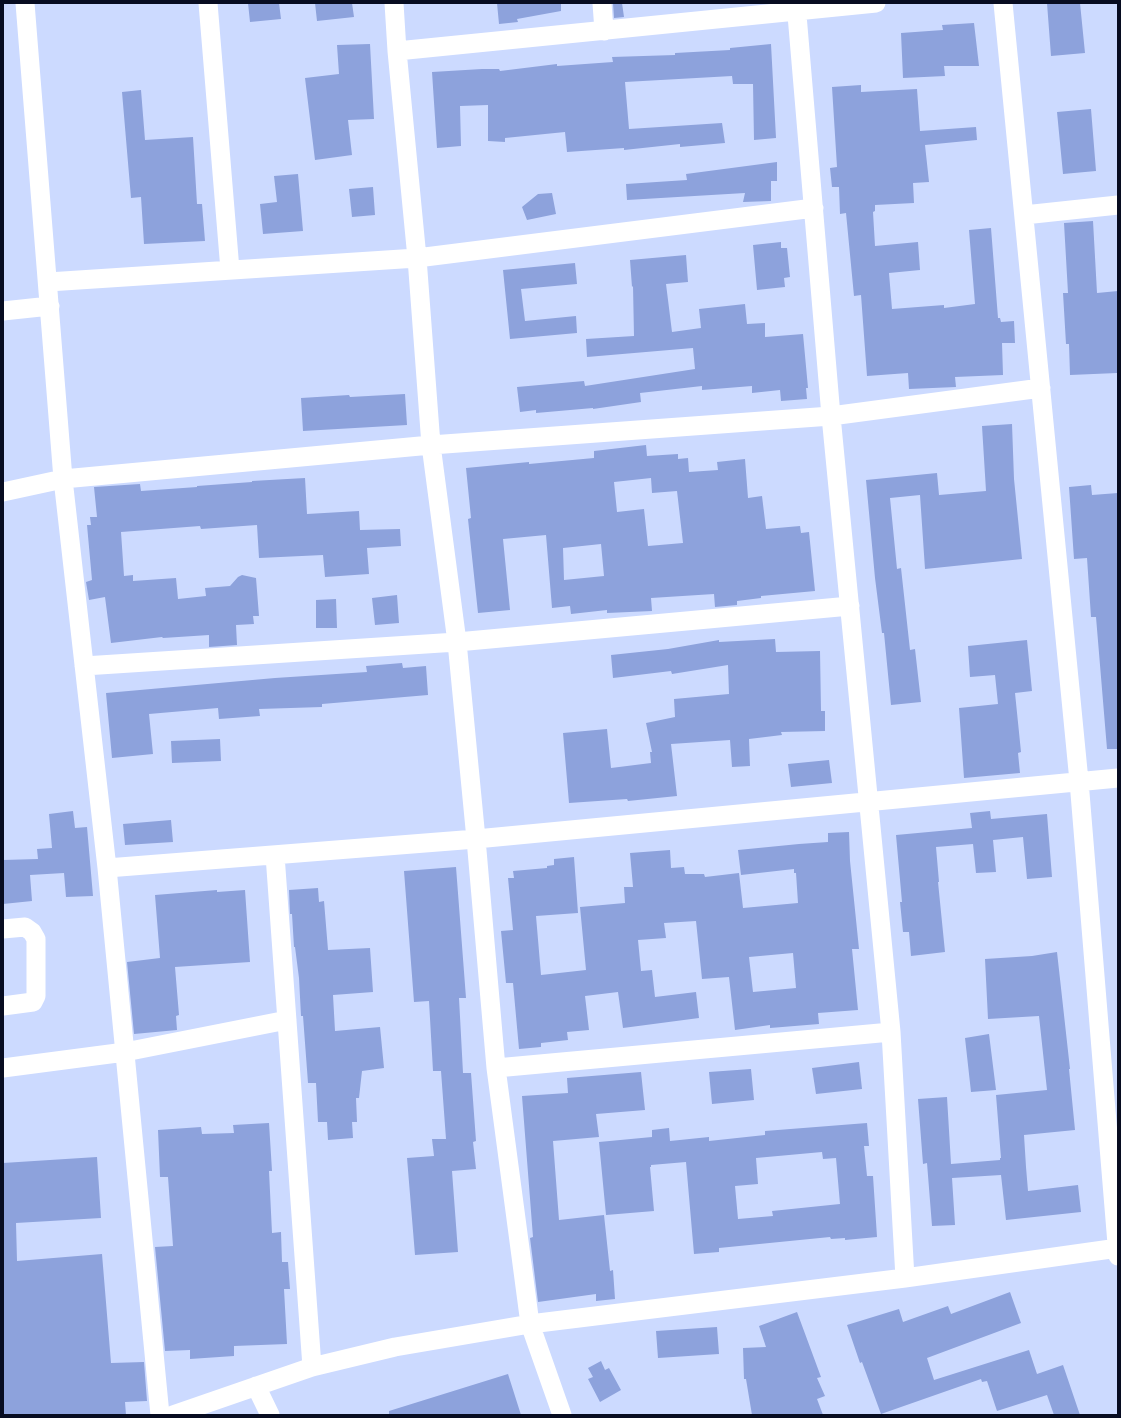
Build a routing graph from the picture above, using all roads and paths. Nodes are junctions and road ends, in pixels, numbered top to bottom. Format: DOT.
graph roads {
  1 [pos="25,3"];
  2 [pos="208,3"];
  3 [pos="394,3"];
  4 [pos="602,3"];
  5 [pos="876,3"];
  6 [pos="1003,3"];
  7 [pos="796,7"];
  8 [pos="604,30"];
  9 [pos="397,51"];
  10 [pos="1118,205"];
  11 [pos="814,208"];
  12 [pos="1024,215"];
  13 [pos="417,258"];
  14 [pos="230,270"];
  15 [pos="48,282"];
  16 [pos="50,306"];
  17 [pos="3,311"];
  18 [pos="1041,388"];
  19 [pos="831,416"];
  20 [pos="431,446"];
  21 [pos="63,479"];
  22 [pos="3,492"];
  23 [pos="850,606"];
  24 [pos="456,642"];
  25 [pos="84,666"];
  26 [pos="1118,778"];
  27 [pos="1080,782"];
  28 [pos="868,802"];
  29 [pos="476,839"];
  30 [pos="275,855"];
  31 [pos="106,868"];
  32 [pos="3,930"];
  33 [pos="3,1006"];
  34 [pos="287,1020"];
  35 [pos="891,1032"];
  36 [pos="125,1052"];
  37 [pos="3,1068"];
  38 [pos="496,1068"];
  39 [pos="1117,1251"];
  40 [pos="905,1278"];
  41 [pos="530,1324"];
  42 [pos="312,1366"];
  43 [pos="256,1386"];
  44 [pos="160,1415"];
  45 [pos="173,1415"];
  46 [pos="270,1415"];
  47 [pos="562,1415"];
  1 -- 15 [label="street"];
  2 -- 14 [label="street"];
  3 -- 9 [label="street"];
  4 -- 8 [label="street"];
  5 -- 7 [label="street"];
  6 -- 12 [label="street"];
  7 -- 8 [label="street"];
  7 -- 11 [label="street"];
  8 -- 9 [label="street"];
  9 -- 13 [label="street"];
  10 -- 12 [label="street"];
  11 -- 13 [label="street"];
  11 -- 19 [label="street"];
  12 -- 18 [label="street"];
  13 -- 14 [label="street"];
  13 -- 20 [label="street"];
  14 -- 15 [label="street"];
  15 -- 16 [label="street"];
  16 -- 17 [label="street"];
  16 -- 21 [label="street"];
  18 -- 19 [label="street"];
  18 -- 27 [label="street"];
  19 -- 20 [label="street"];
  19 -- 23 [label="street"];
  20 -- 21 [label="street"];
  20 -- 24 [label="street"];
  21 -- 22 [label="street"];
  21 -- 25 [label="street"];
  23 -- 24 [label="street"];
  23 -- 28 [label="street"];
  24 -- 25 [label="street"];
  24 -- 29 [label="street"];
  25 -- 31 [label="street"];
  26 -- 27 [label="street"];
  27 -- 28 [label="street"];
  27 -- 39 [label="street"];
  28 -- 29 [label="street"];
  28 -- 35 [label="street"];
  29 -- 30 [label="street"];
  29 -- 38 [label="street"];
  30 -- 31 [label="street"];
  30 -- 34 [label="street"];
  31 -- 36 [label="street"];
  32 -- 33 [label="street"];
  34 -- 36 [label="street"];
  34 -- 42 [label="street"];
  35 -- 38 [label="street"];
  35 -- 40 [label="street"];
  36 -- 37 [label="street"];
  36 -- 44 [label="street"];
  38 -- 41 [label="street"];
  39 -- 40 [label="street"];
  40 -- 41 [label="street"];
  41 -- 42 [label="street"];
  41 -- 47 [label="street"];
  42 -- 43 [label="street"];
  43 -- 45 [label="street"];
  43 -- 46 [label="street"];
}
